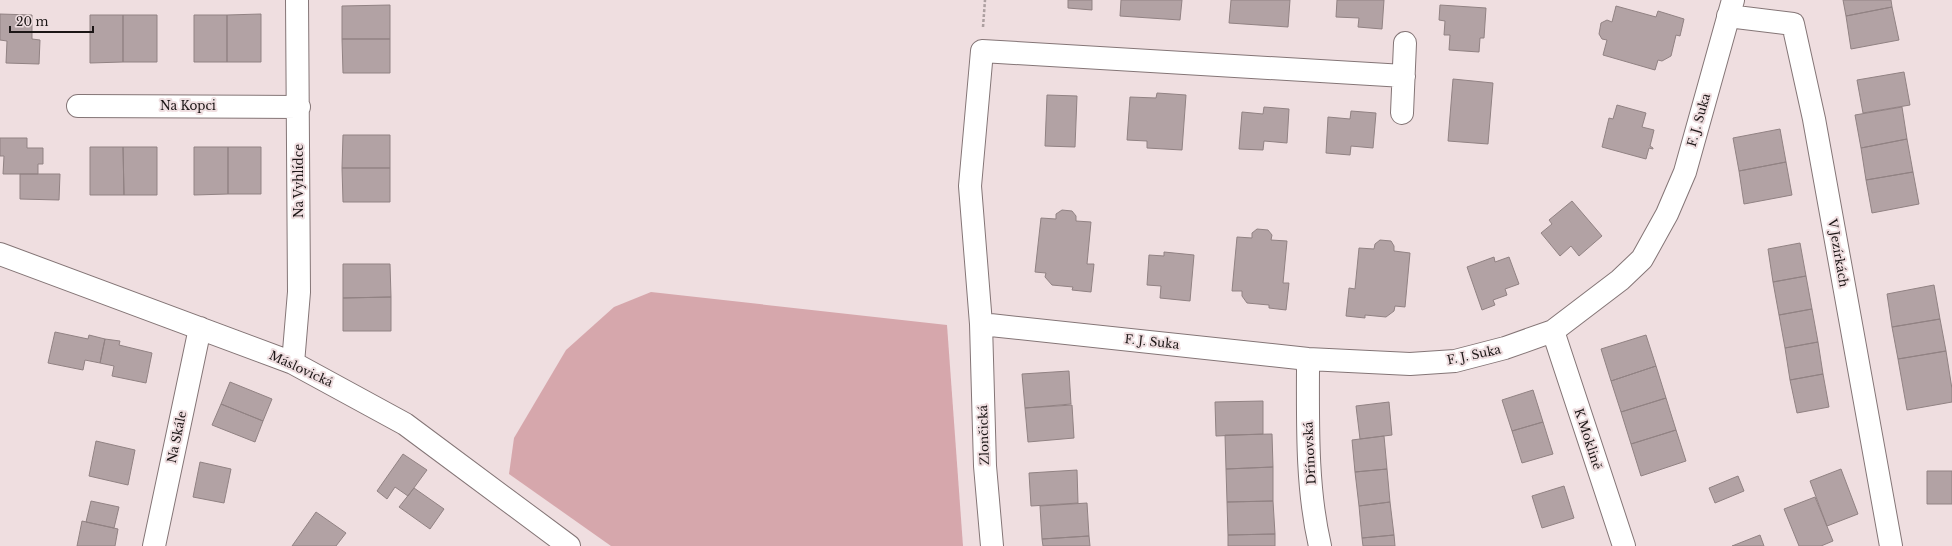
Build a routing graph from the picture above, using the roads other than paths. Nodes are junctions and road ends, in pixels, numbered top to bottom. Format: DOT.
graph roads {
  1 [pos="297,0"];
  2 [pos="1730,8"];
  3 [pos="1405,43"];
  4 [pos="1404,76"];
  5 [pos="78,106"];
  6 [pos="299,107"];
  7 [pos="1402,113"];
  8 [pos="0,254"];
  9 [pos="981,324"];
  10 [pos="200,328"];
  11 [pos="1553,331"];
  12 [pos="1308,359"];
  13 [pos="293,363"];
  14 [pos="154,546"];
  15 [pos="569,546"];
  16 [pos="992,546"];
  17 [pos="1320,546"];
  18 [pos="1624,546"];
  19 [pos="1891,546"];
  1 -- 6 [label="street, Na Vyhlídce"];
  2 -- 11 [label="street, F. J. Suka"];
  2 -- 19 [label="street, V Jezírkách"];
  3 -- 4 [label="street"];
  4 -- 7 [label="street"];
  4 -- 9 [label="street, Zlončická"];
  5 -- 6 [label="street, Na Kopci"];
  6 -- 13 [label="street, Na Vyhlídce"];
  8 -- 10 [label="street, Máslovická"];
  9 -- 12 [label="street, F. J. Suka"];
  9 -- 16 [label="street, Zlončická"];
  10 -- 13 [label="street, Máslovická"];
  10 -- 14 [label="street, Na Skále"];
  11 -- 12 [label="street, F. J. Suka"];
  11 -- 18 [label="street, K Moklině"];
  12 -- 17 [label="street, Dřínovská"];
  13 -- 15 [label="street, Máslovická"];
}
